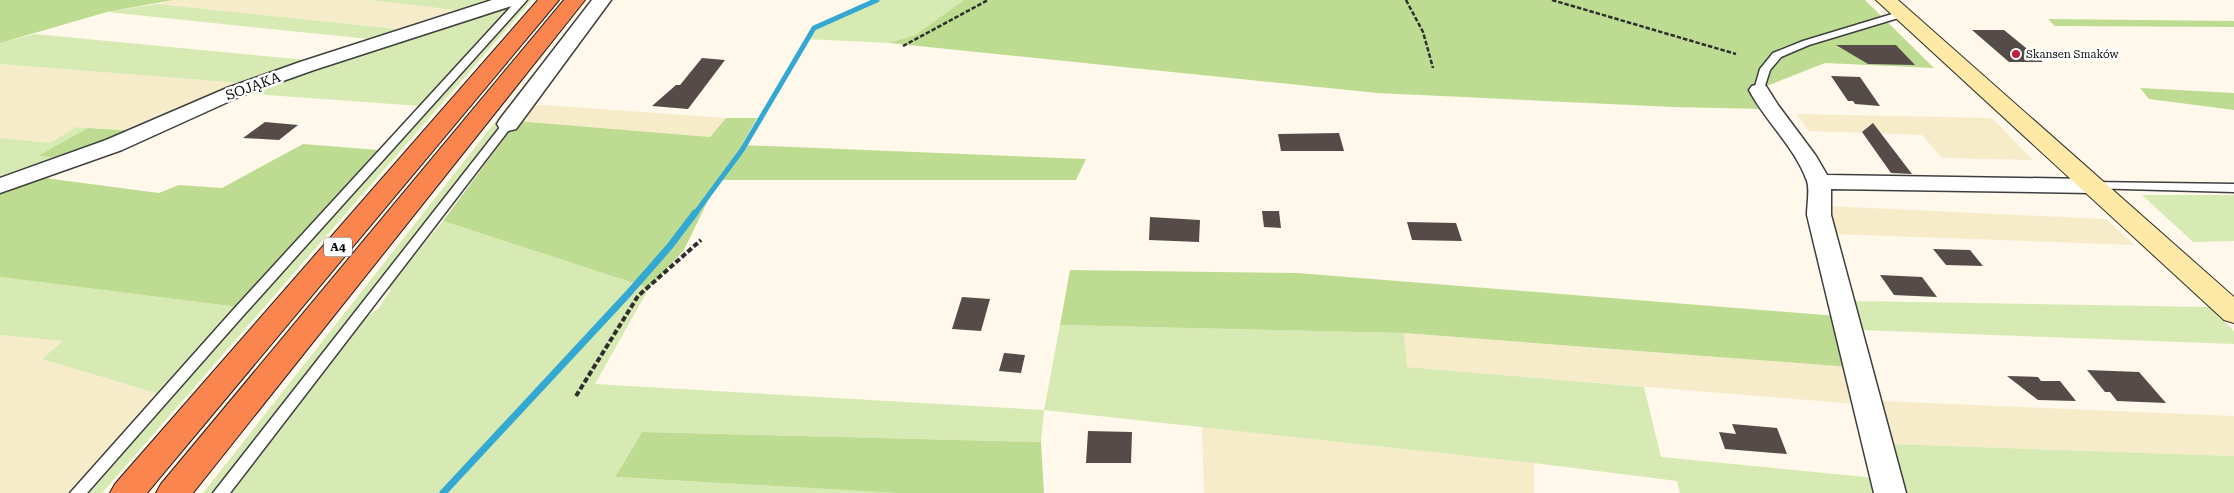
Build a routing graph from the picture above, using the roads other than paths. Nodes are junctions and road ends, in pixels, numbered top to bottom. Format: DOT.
graph roads {
  1 [pos="511,0"];
  2 [pos="522,0"];
  3 [pos="549,0"];
  4 [pos="575,0"];
  5 [pos="602,0"];
  6 [pos="1894,7"];
  7 [pos="1759,90"];
  8 [pos="508,124"];
  9 [pos="1820,182"];
  10 [pos="0,186"];
  11 [pos="2091,186"];
  12 [pos="2234,188"];
  13 [pos="2234,313"];
  14 [pos="78,493"];
  15 [pos="127,493"];
  16 [pos="173,493"];
  17 [pos="222,493"];
  18 [pos="1890,493"];
  1 -- 10 [label="street, SOJĄKA"];
  2 -- 14 [label="lane"];
  3 -- 15 [label="highway, A4"];
  4 -- 16 [label="highway, A4"];
  5 -- 8 [label="street"];
  6 -- 7 [label="lane"];
  6 -- 11 [label="main road"];
  7 -- 9 [label="street"];
  8 -- 17 [label="lane"];
  9 -- 11 [label="street"];
  9 -- 18 [label="street"];
  11 -- 12 [label="lane"];
  11 -- 13 [label="main road"];
}
